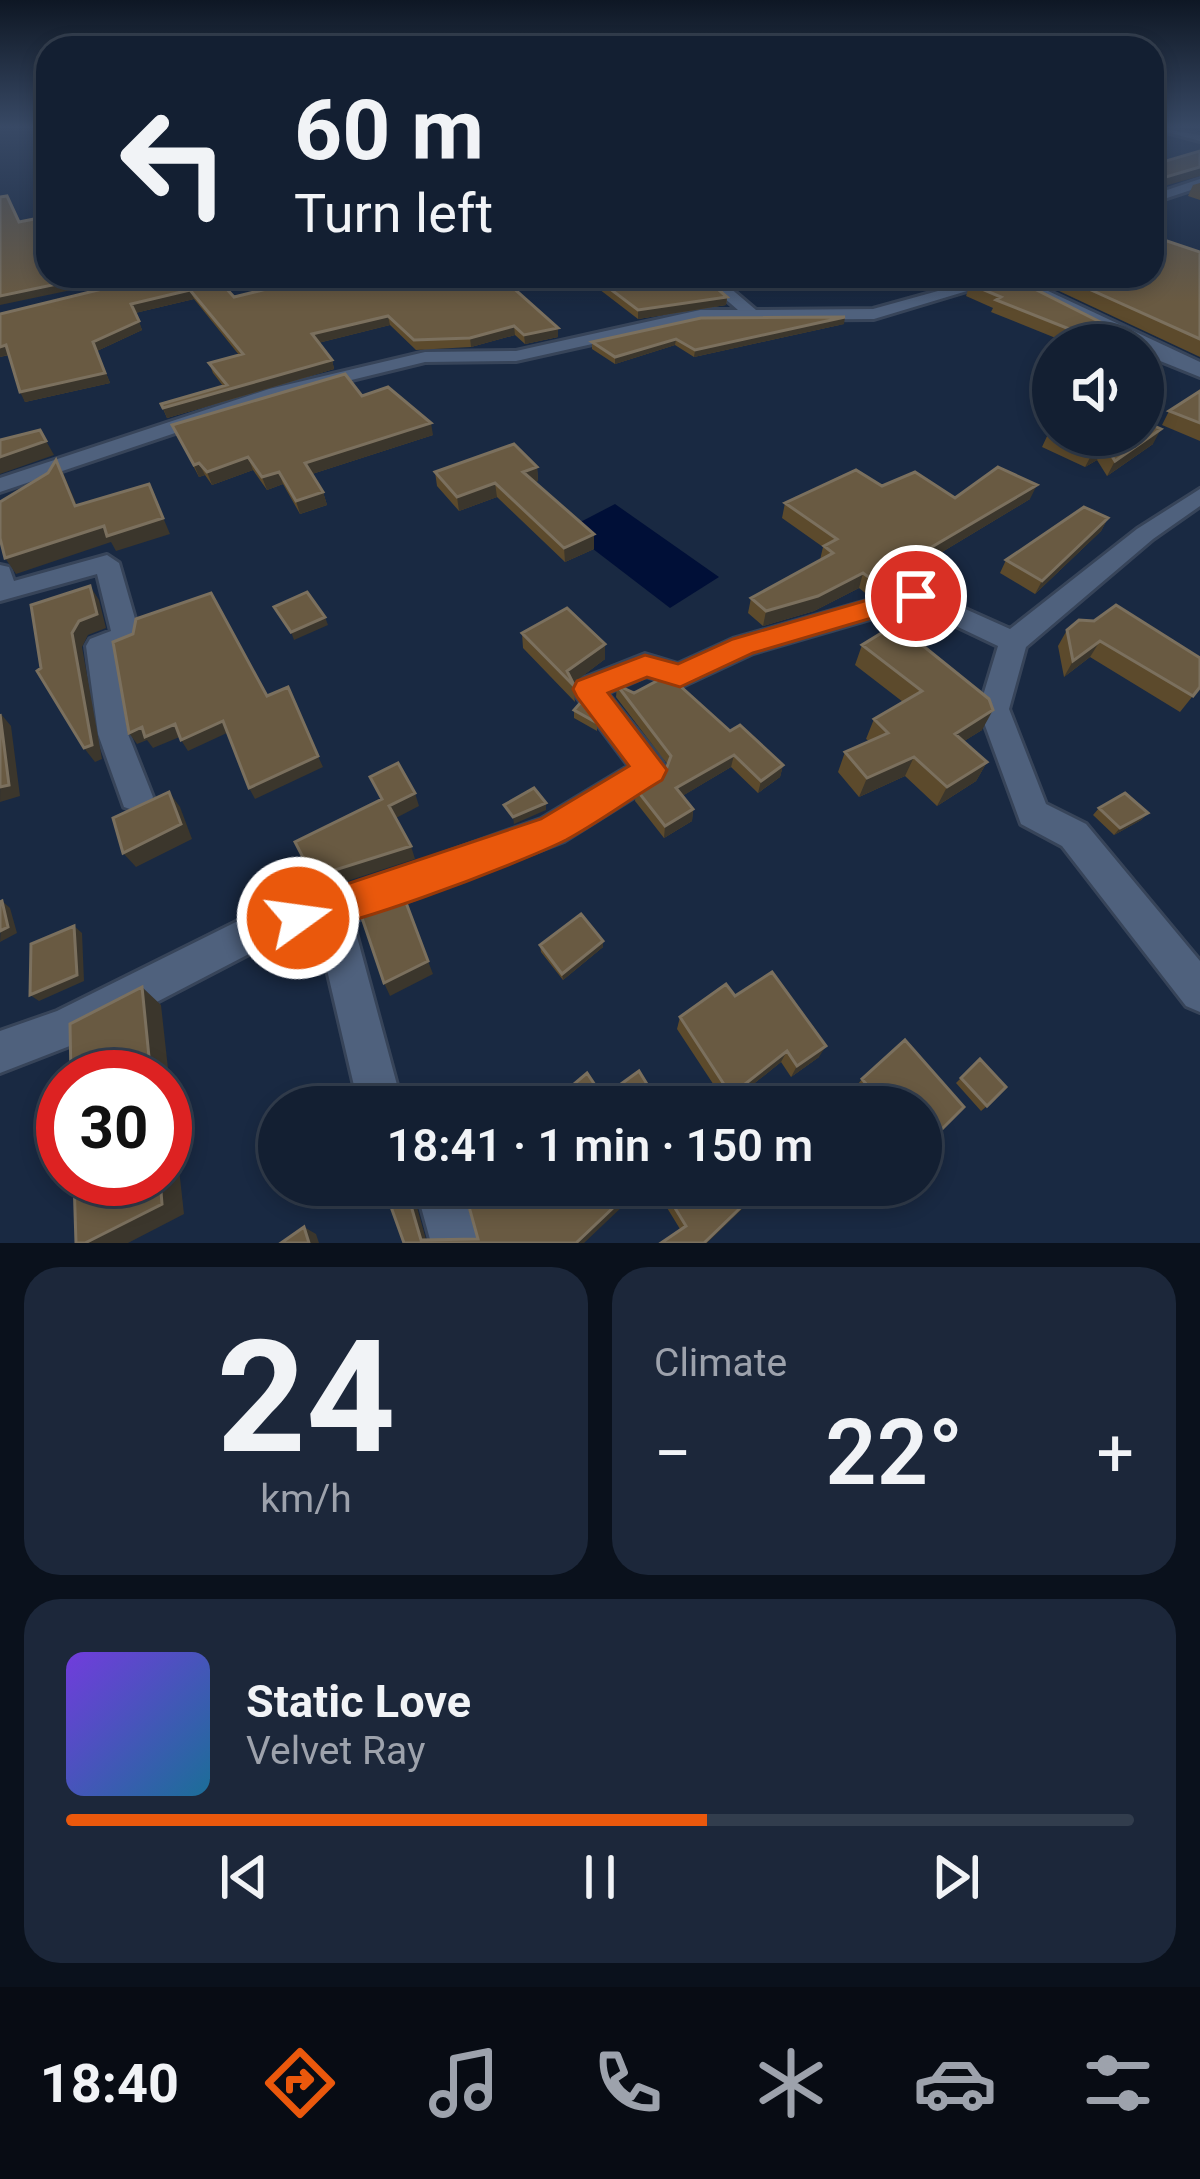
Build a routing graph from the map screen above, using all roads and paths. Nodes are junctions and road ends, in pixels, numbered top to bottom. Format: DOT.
graph roads {
  1 [pos="721,288"];
  2 [pos="964,288"];
  3 [pos="1025,288"];
  4 [pos="748,311"];
  5 [pos="1099,324"];
  6 [pos="1164,354"];
  7 [pos="1200,370"];
  8 [pos="70,463"];
  9 [pos="0,485"];
  10 [pos="1200,496"];
  11 [pos="0,511"];
  12 [pos="0,573"];
  13 [pos="1013,643"];
  14 [pos="136,797"];
  15 [pos="331,910"];
  16 [pos="1200,992"];
  17 [pos="0,1052"];
  18 [pos="376,1086"];
  19 [pos="444,1206"];
  20 [pos="455,1243"];
  1 -- 4 [label="street"];
  2 -- 4 [label="street"];
  3 -- 5 [label="street"];
  4 -- 8 [label="street"];
  6 -- 7 [label="street"];
  8 -- 9 [label="street"];
  8 -- 11 [label="street"];
  10 -- 13 [label="street"];
  12 -- 14 [label="street"];
  13 -- 15 [label="street"];
  13 -- 16 [label="street"];
  15 -- 17 [label="street"];
  15 -- 18 [label="street"];
  19 -- 20 [label="street"];
}
